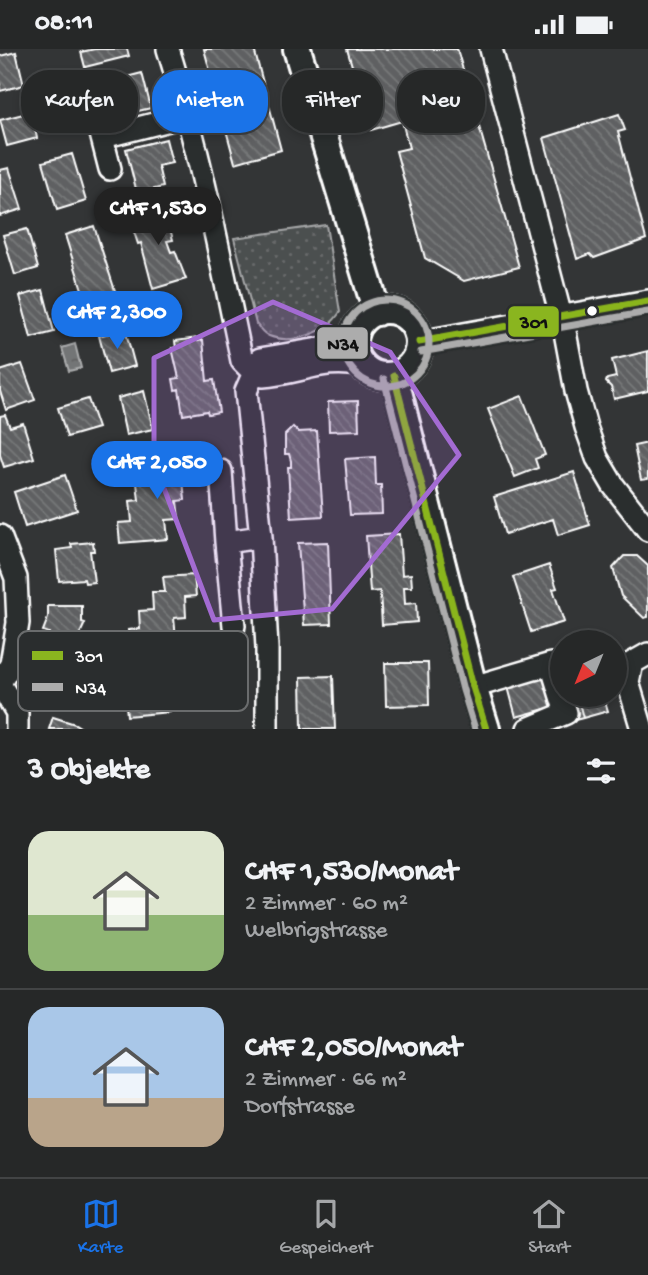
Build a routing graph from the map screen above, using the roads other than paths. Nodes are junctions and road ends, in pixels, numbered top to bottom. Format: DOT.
graph roads {
  1 [pos="168,49"];
  2 [pos="297,49"];
  3 [pos="491,49"];
  4 [pos="175,70"];
  5 [pos="152,124"];
  6 [pos="102,133"];
  7 [pos="193,133"];
  8 [pos="103,137"];
  9 [pos="110,169"];
  10 [pos="648,302"];
  11 [pos="377,311"];
  12 [pos="560,316"];
  13 [pos="354,336"];
  14 [pos="419,342"];
  15 [pos="361,366"];
  16 [pos="253,372"];
  17 [pos="394,376"];
  18 [pos="221,471"];
  19 [pos="648,530"];
  20 [pos="0,536"];
  21 [pos="261,537"];
  22 [pos="226,542"];
  23 [pos="234,626"];
  24 [pos="648,654"];
  25 [pos="0,684"];
  26 [pos="473,687"];
  27 [pos="17,729"];
  28 [pos="267,729"];
  29 [pos="486,729"];
  30 [pos="528,729"];
  31 [pos="642,729"];
  1 -- 4 [label="street"];
  2 -- 11 [label="main road"];
  3 -- 12 [label="street"];
  5 -- 8 [label="street"];
  6 -- 8 [label="street"];
  7 -- 16 [label="street"];
  8 -- 9 [label="street"];
  10 -- 12 [label="street"];
  11 -- 13 [label="main road"];
  11 -- 14 [label="main road"];
  12 -- 14 [label="street"];
  12 -- 19 [label="street"];
  13 -- 15 [label="main road"];
  13 -- 16 [label="street"];
  14 -- 17 [label="main road"];
  15 -- 16 [label="street"];
  15 -- 17 [label="main road"];
  16 -- 21 [label="street"];
  17 -- 26 [label="main road"];
  18 -- 22 [label="street"];
  20 -- 25 [label="street"];
  21 -- 22 [label="street"];
  21 -- 28 [label="street"];
  22 -- 23 [label="street"];
  24 -- 31 [label="street"];
  25 -- 27 [label="street"];
  26 -- 29 [label="main road"];
  26 -- 30 [label="street"];
}
